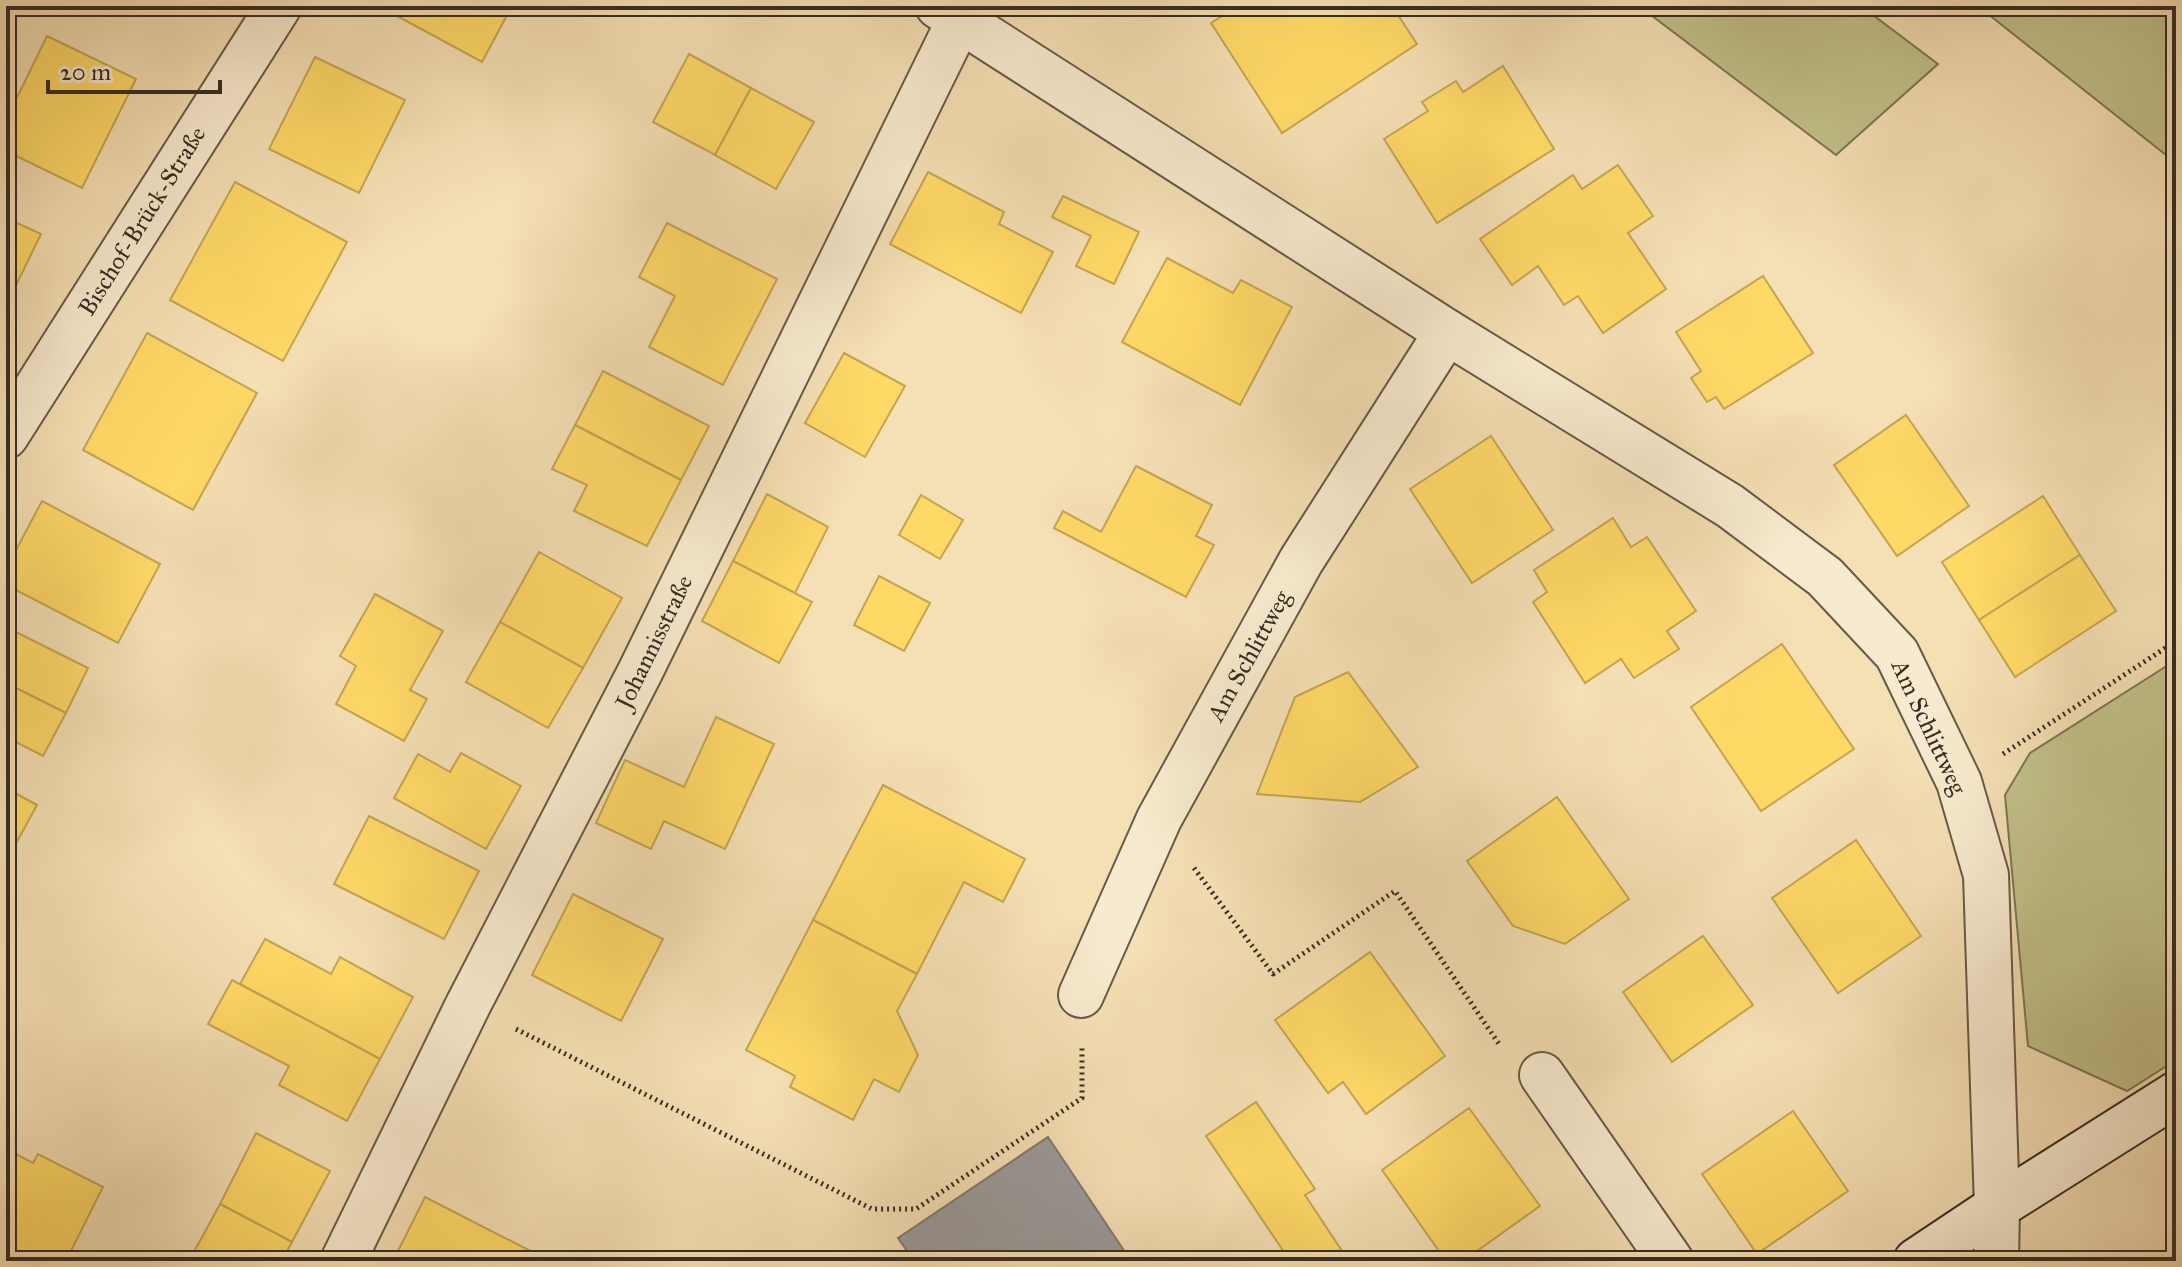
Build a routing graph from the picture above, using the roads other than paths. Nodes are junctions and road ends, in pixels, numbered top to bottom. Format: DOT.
graph roads {
  1 [pos="279,6"];
  2 [pos="949,13"];
  3 [pos="1447,332"];
  4 [pos="6,436"];
  5 [pos="1081,995"];
  6 [pos="1542,1075"];
  7 [pos="2176,1094"];
  8 [pos="1997,1207"];
  9 [pos="343,1261"];
  10 [pos="1671,1261"];
  11 [pos="1916,1261"];
  12 [pos="1996,1261"];
  1 -- 4 [label="street, Bischof-Brück-Straße"];
  2 -- 3 [label="street, Am Schlittweg"];
  2 -- 9 [label="street, Johannisstraße"];
  3 -- 5 [label="street, Am Schlittweg"];
  3 -- 8 [label="street, Am Schlittweg"];
  6 -- 10 [label="street"];
  7 -- 8 [label="street"];
  8 -- 11 [label="street"];
  8 -- 12 [label="street, Am Schlittweg"];
}
